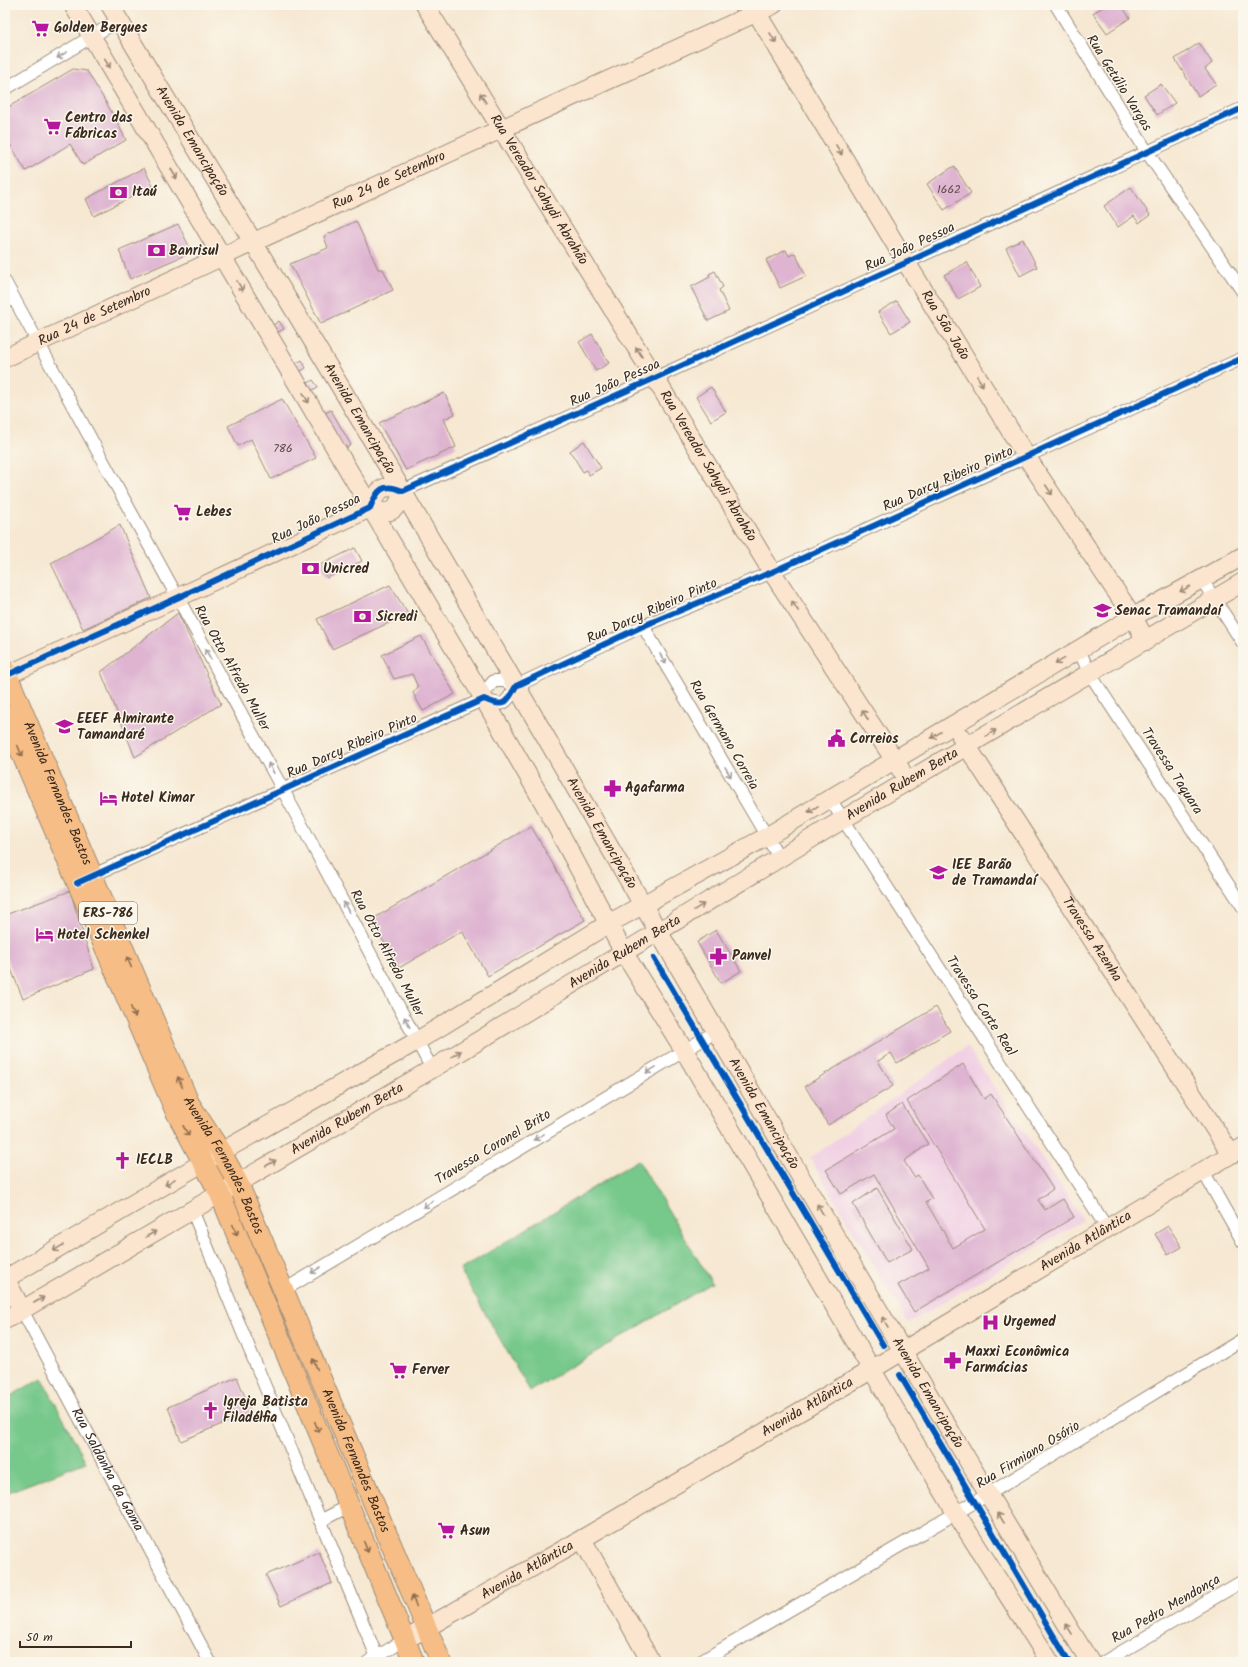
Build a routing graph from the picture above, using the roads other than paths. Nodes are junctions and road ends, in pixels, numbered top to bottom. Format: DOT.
graph roads {
  1 [pos="73,5"];
  2 [pos="425,5"];
  3 [pos="773,5"];
  4 [pos="1056,5"];
  5 [pos="755,9"];
  6 [pos="114,12"];
  7 [pos="92,37"];
  8 [pos="5,89"];
  9 [pos="1243,108"];
  10 [pos="501,128"];
  11 [pos="1147,152"];
  12 [pos="253,242"];
  13 [pos="223,256"];
  14 [pos="906,262"];
  15 [pos="5,282"];
  16 [pos="1243,292"];
  17 [pos="38,344"];
  18 [pos="5,358"];
  19 [pos="1243,358"];
  20 [pos="655,378"];
  21 [pos="1026,456"];
  22 [pos="402,491"];
  23 [pos="370,508"];
  24 [pos="1243,556"];
  25 [pos="772,572"];
  26 [pos="1202,580"];
  27 [pos="1243,582"];
  28 [pos="177,598"];
  29 [pos="1214,599"];
  30 [pos="1133,617"];
  31 [pos="643,626"];
  32 [pos="1146,641"];
  33 [pos="1243,643"];
  34 [pos="1079,650"];
  35 [pos="6,673"];
  36 [pos="1090,674"];
  37 [pos="516,686"];
  38 [pos="484,699"];
  39 [pos="5,715"];
  40 [pos="954,724"];
  41 [pos="967,747"];
  42 [pos="894,760"];
  43 [pos="908,782"];
  44 [pos="283,790"];
  45 [pos="830,799"];
  46 [pos="842,820"];
  47 [pos="766,837"];
  48 [pos="780,859"];
  49 [pos="85,879"];
  50 [pos="643,904"];
  51 [pos="1243,907"];
  52 [pos="608,924"];
  53 [pos="659,931"];
  54 [pos="624,953"];
  55 [pos="717,1031"];
  56 [pos="417,1041"];
  57 [pos="684,1050"];
  58 [pos="432,1068"];
  59 [pos="1237,1151"];
  60 [pos="221,1152"];
  61 [pos="203,1162"];
  62 [pos="1203,1171"];
  63 [pos="238,1183"];
  64 [pos="220,1194"];
  65 [pos="192,1210"];
  66 [pos="1107,1228"];
  67 [pos="1243,1242"];
  68 [pos="5,1278"];
  69 [pos="284,1290"];
  70 [pos="22,1310"];
  71 [pos="5,1320"];
  72 [pos="1243,1339"];
  73 [pos="902,1350"];
  74 [pos="871,1370"];
  75 [pos="987,1495"];
  76 [pos="349,1506"];
  77 [pos="956,1512"];
  78 [pos="320,1521"];
  79 [pos="582,1539"];
  80 [pos="1243,1581"];
  81 [pos="426,1628"];
  82 [pos="405,1640"];
  83 [pos="720,1657"];
  84 [pos="375,1660"];
  85 [pos="210,1662"];
  86 [pos="414,1662"];
  87 [pos="441,1662"];
  88 [pos="651,1662"];
  89 [pos="700,1662"];
  90 [pos="1050,1662"];
  91 [pos="1090,1662"];
  92 [pos="1104,1662"];
  1 -- 7 [label="main road"];
  10 -- 2 [label="main road, Rua Vereador Sahydi Abrahão, one-way"];
  3 -- 5 [label="main road, Rua 24 de Setembro"];
  4 -- 11 [label="street, Rua Getúlio Vargas"];
  5 -- 10 [label="main road, Rua 24 de Setembro"];
  5 -- 14 [label="main road, Rua São João, one-way"];
  6 -- 7 [label="street"];
  6 -- 12 [label="main road, Avenida Emancipação"];
  7 -- 8 [label="street, one-way"];
  7 -- 13 [label="main road, one-way"];
  9 -- 11 [label="street, Rua João Pessoa"];
  10 -- 12 [label="main road, Rua 24 de Setembro"];
  20 -- 10 [label="main road, Rua Vereador Sahydi Abrahão, one-way"];
  11 -- 14 [label="street, Rua João Pessoa"];
  11 -- 16 [label="street, Rua Getúlio Vargas"];
  12 -- 13 [label="main road, Rua 24 de Setembro"];
  12 -- 22 [label="main road, Avenida Emancipação"];
  13 -- 17 [label="main road, Rua 24 de Setembro"];
  13 -- 23 [label="main road, one-way"];
  14 -- 20 [label="street, Rua João Pessoa"];
  14 -- 21 [label="main road, Rua São João, one-way"];
  15 -- 17 [label="street, Rua Otto Alfredo Muller"];
  17 -- 18 [label="main road, Rua 24 de Setembro"];
  17 -- 28 [label="street, Rua Otto Alfredo Muller"];
  19 -- 21 [label="street, Rua Darcy Ribeiro Pinto"];
  20 -- 22 [label="street, Rua João Pessoa"];
  20 -- 25 [label="main road, Rua Vereador Sahydi Abrahão"];
  21 -- 25 [label="street, Rua Darcy Ribeiro Pinto"];
  21 -- 30 [label="main road, Rua São João, one-way"];
  22 -- 23 [label="main road, Rua João Pessoa"];
  22 -- 37 [label="main road, Avenida Emancipação"];
  23 -- 28 [label="main road, Rua João Pessoa"];
  23 -- 38 [label="main road"];
  24 -- 26 [label="main road, Avenida Rubem Berta"];
  25 -- 31 [label="street, Rua Darcy Ribeiro Pinto"];
  42 -- 25 [label="main road, Rua Vereador Sahydi Abrahão, one-way"];
  26 -- 29 [label="street"];
  26 -- 30 [label="main road, Avenida Rubem Berta, one-way"];
  27 -- 29 [label="main road, Avenida Rubem Berta"];
  28 -- 35 [label="main road, Rua João Pessoa"];
  44 -- 28 [label="street, Rua Otto Alfredo Muller, one-way"];
  29 -- 32 [label="main road, Avenida Rubem Berta"];
  29 -- 33 [label="street"];
  30 -- 32 [label="main road, Rua São João"];
  30 -- 34 [label="main road, Avenida Rubem Berta"];
  31 -- 37 [label="street, Rua Darcy Ribeiro Pinto"];
  31 -- 47 [label="street, Rua Germano Correia, one-way"];
  32 -- 36 [label="main road, Avenida Rubem Berta"];
  34 -- 36 [label="street, Travessa Taquara"];
  34 -- 40 [label="main road, Avenida Rubem Berta, one-way"];
  35 -- 49 [label="main road, Avenida Fernandes Bastos / ERS-786"];
  41 -- 36 [label="main road, Avenida Rubem Berta, one-way"];
  36 -- 51 [label="street, Travessa Taquara"];
  37 -- 38 [label="street"];
  37 -- 38 [label="street"];
  37 -- 50 [label="main road, Avenida Emancipação"];
  38 -- 44 [label="street, Rua Darcy Ribeiro Pinto"];
  38 -- 52 [label="main road"];
  39 -- 49 [label="main road, Avenida Fernandes Bastos / ERS-786, one-way"];
  40 -- 41 [label="main road, Travessa Azenha"];
  40 -- 42 [label="main road, Avenida Rubem Berta, one-way"];
  41 -- 43 [label="main road, Avenida Rubem Berta"];
  41 -- 59 [label="main road, Travessa Azenha"];
  42 -- 43 [label="main road, Rua Vereador Sahydi Abrahão"];
  42 -- 45 [label="main road, Avenida Rubem Berta"];
  43 -- 46 [label="main road, Avenida Rubem Berta"];
  44 -- 49 [label="street, Rua Darcy Ribeiro Pinto"];
  56 -- 44 [label="street, Rua Otto Alfredo Muller, one-way"];
  45 -- 46 [label="street, Travessa Corte Real"];
  45 -- 47 [label="main road, Avenida Rubem Berta, one-way"];
  46 -- 48 [label="main road, Avenida Rubem Berta"];
  46 -- 66 [label="street, Travessa Corte Real"];
  47 -- 48 [label="street, Rua Germano Correia"];
  47 -- 50 [label="main road, Avenida Rubem Berta"];
  53 -- 48 [label="main road, Avenida Rubem Berta, one-way"];
  60 -- 49 [label="main road, Avenida Fernandes Bastos / ERS-786, one-way"];
  49 -- 61 [label="main road, Avenida Fernandes Bastos / ERS-786, one-way"];
  50 -- 52 [label="main road, Avenida Rubem Berta"];
  50 -- 53 [label="main road, Avenida Emancipação"];
  52 -- 54 [label="main road"];
  52 -- 56 [label="main road, Avenida Rubem Berta"];
  53 -- 54 [label="main road, Avenida Rubem Berta"];
  53 -- 55 [label="main road, Avenida Emancipação"];
  54 -- 57 [label="main road"];
  58 -- 54 [label="main road, Avenida Rubem Berta, one-way"];
  55 -- 57 [label="street, Travessa Coronel Brito"];
  73 -- 55 [label="main road, Avenida Emancipação, one-way"];
  56 -- 58 [label="street, Rua Otto Alfredo Muller"];
  56 -- 60 [label="main road, Avenida Rubem Berta"];
  57 -- 69 [label="street, Travessa Coronel Brito, one-way"];
  57 -- 74 [label="main road"];
  63 -- 58 [label="main road, Avenida Rubem Berta, one-way"];
  59 -- 62 [label="main road, Avenida Atlântica"];
  60 -- 61 [label="main road, Avenida Rubem Berta"];
  60 -- 63 [label="main road, Avenida Fernandes Bastos / ERS-786"];
  61 -- 64 [label="main road, Avenida Fernandes Bastos / ERS-786"];
  61 -- 68 [label="main road, Avenida Rubem Berta, one-way"];
  62 -- 66 [label="main road, Avenida Atlântica"];
  62 -- 67 [label="street"];
  63 -- 64 [label="main road, Avenida Rubem Berta"];
  63 -- 69 [label="main road, Avenida Fernandes Bastos / ERS-786"];
  64 -- 65 [label="main road, Avenida Rubem Berta"];
  64 -- 76 [label="main road, Avenida Fernandes Bastos / ERS-786, one-way"];
  70 -- 65 [label="main road, Avenida Rubem Berta, one-way"];
  65 -- 78 [label="street"];
  66 -- 73 [label="main road, Avenida Atlântica"];
  68 -- 70 [label="main road, Rua Saldanha da Gama"];
  81 -- 69 [label="main road, Avenida Fernandes Bastos / ERS-786, one-way"];
  70 -- 71 [label="main road, Avenida Rubem Berta"];
  70 -- 85 [label="street, Rua Saldanha da Gama"];
  72 -- 75 [label="street, Rua Firmiano Osório"];
  73 -- 74 [label="main road, Avenida Atlântica"];
  73 -- 75 [label="main road, Avenida Emancipação"];
  74 -- 77 [label="main road"];
  74 -- 79 [label="main road, Avenida Atlântica"];
  75 -- 77 [label="street, Rua Firmiano Osório"];
  91 -- 75 [label="main road, Avenida Emancipação, one-way"];
  76 -- 78 [label="street"];
  76 -- 82 [label="main road, Avenida Fernandes Bastos / ERS-786, one-way"];
  77 -- 83 [label="street, Rua Firmiano Osório"];
  77 -- 90 [label="main road"];
  78 -- 84 [label="street"];
  79 -- 81 [label="main road, Avenida Atlântica"];
  79 -- 88 [label="main road"];
  80 -- 92 [label="street, Rua Pedro Mendonça"];
  81 -- 82 [label="main road, Avenida Atlântica"];
  81 -- 87 [label="main road, Avenida Fernandes Bastos / ERS-786"];
  82 -- 84 [label="street, Avenida Atlântica"];
  82 -- 86 [label="main road, Avenida Fernandes Bastos / ERS-786"];
  83 -- 89 [label="street, Rua Firmiano Osório"];
}
